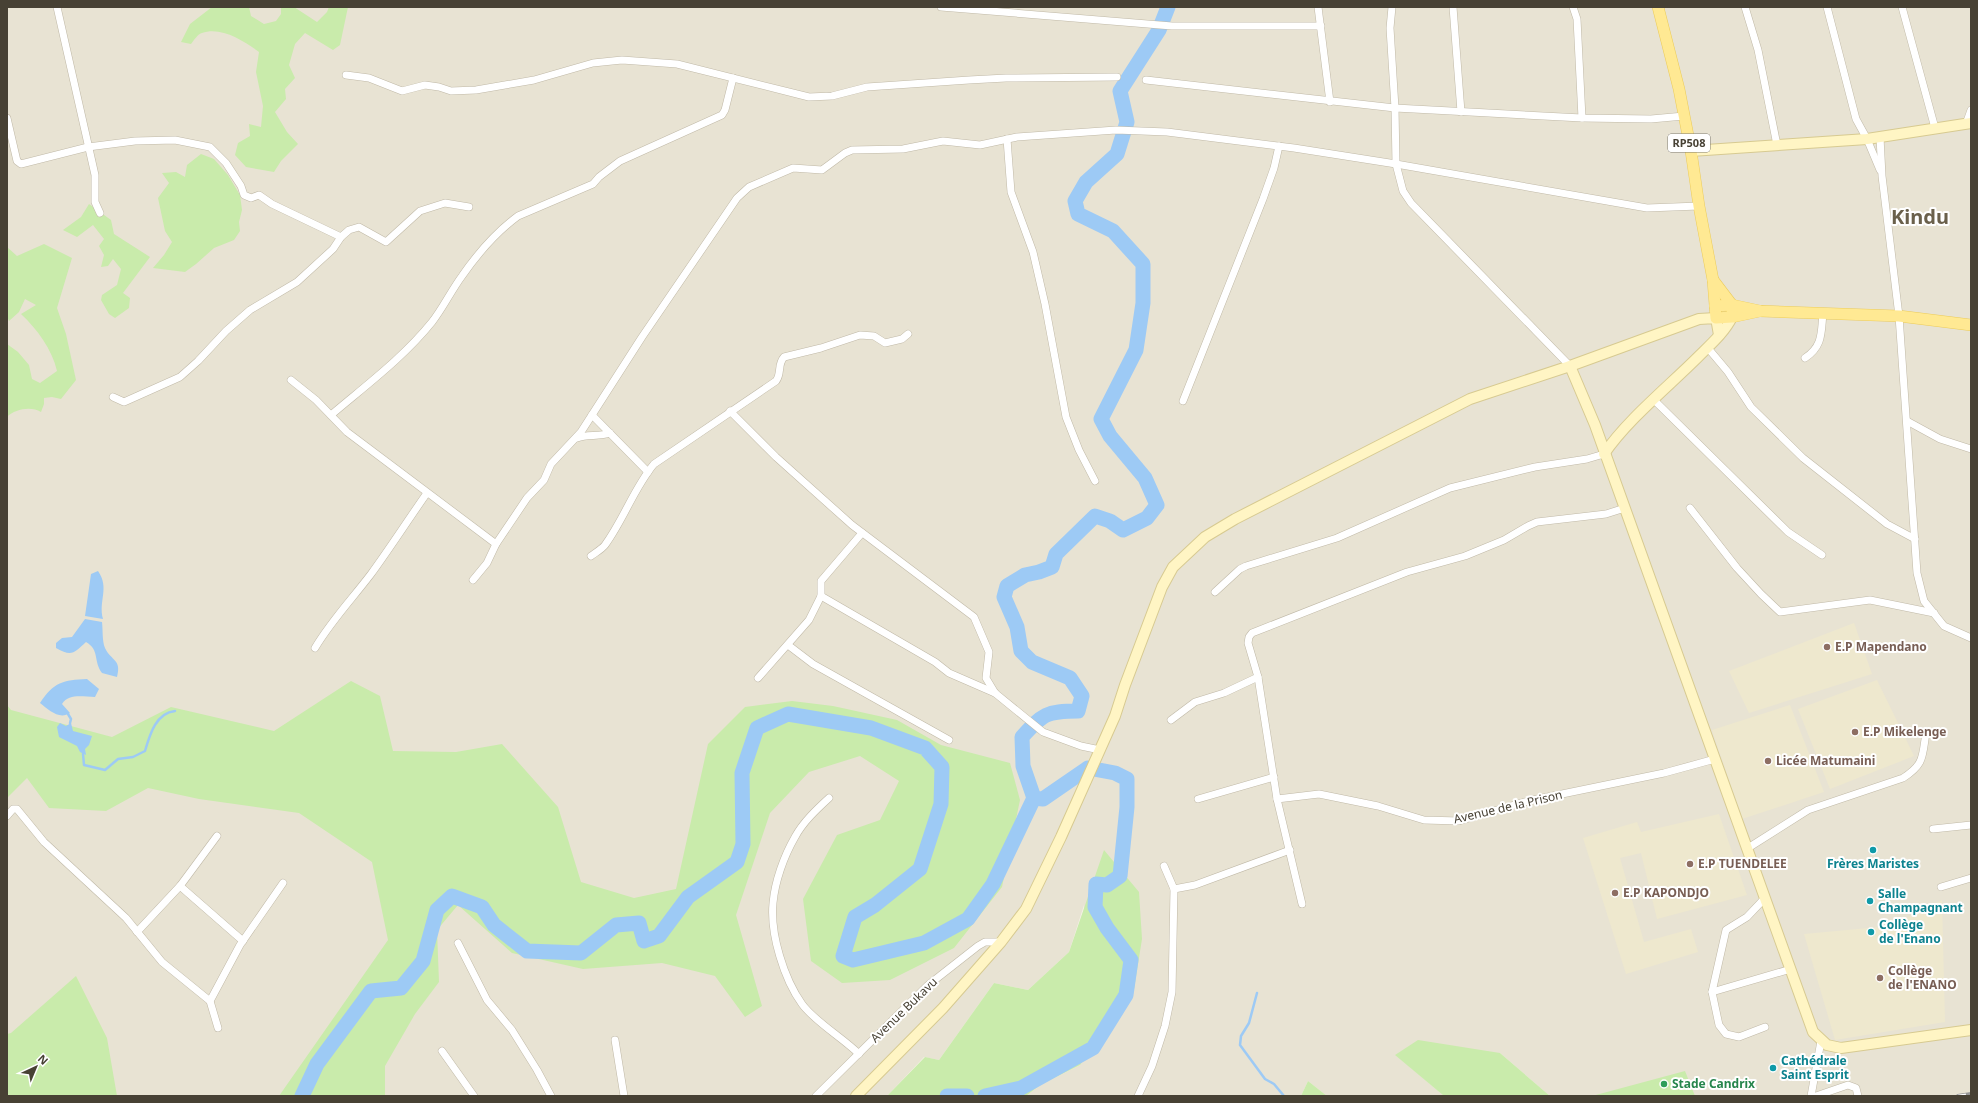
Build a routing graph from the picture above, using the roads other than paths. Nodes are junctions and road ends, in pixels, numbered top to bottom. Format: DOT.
graph roads {
  1 [pos="57,7"];
  2 [pos="941,7"];
  3 [pos="1318,7"];
  4 [pos="1392,7"];
  5 [pos="1453,7"];
  6 [pos="1573,7"];
  7 [pos="1658,7"];
  8 [pos="1745,7"];
  9 [pos="1827,7"];
  10 [pos="1902,7"];
  11 [pos="1321,26"];
  12 [pos="346,75"];
  13 [pos="1117,77"];
  14 [pos="734,78"];
  15 [pos="1146,80"];
  16 [pos="1330,102"];
  17 [pos="1395,108"];
  18 [pos="1971,110"];
  19 [pos="1461,112"];
  20 [pos="1684,116"];
  21 [pos="7,118"];
  22 [pos="1582,118"];
  23 [pos="1968,123"];
  24 [pos="1935,128"];
  25 [pos="1880,137"];
  26 [pos="1007,139"];
  27 [pos="1867,139"];
  28 [pos="1776,145"];
  29 [pos="1279,146"];
  30 [pos="88,147"];
  31 [pos="1691,151"];
  32 [pos="1396,164"];
  33 [pos="1882,176"];
  34 [pos="1699,206"];
  35 [pos="469,207"];
  36 [pos="100,213"];
  37 [pos="341,237"];
  38 [pos="1713,280"];
  39 [pos="1732,305"];
  40 [pos="1715,306"];
  41 [pos="1760,311"];
  42 [pos="1823,313"];
  43 [pos="1898,316"];
  44 [pos="1732,317"];
  45 [pos="1716,318"];
  46 [pos="1699,319"];
  47 [pos="1971,325"];
  48 [pos="908,334"];
  49 [pos="1719,335"];
  50 [pos="1707,347"];
  51 [pos="1805,358"];
  52 [pos="1570,366"];
  53 [pos="291,380"];
  54 [pos="113,397"];
  55 [pos="1654,400"];
  56 [pos="1183,401"];
  57 [pos="730,411"];
  58 [pos="331,416"];
  59 [pos="592,416"];
  60 [pos="1906,421"];
  61 [pos="610,433"];
  62 [pos="575,439"];
  63 [pos="1971,449"];
  64 [pos="1604,454"];
  65 [pos="648,472"];
  66 [pos="1095,481"];
  67 [pos="427,493"];
  68 [pos="1625,508"];
  69 [pos="1690,508"];
  70 [pos="862,533"];
  71 [pos="1915,539"];
  72 [pos="496,544"];
  73 [pos="1822,555"];
  74 [pos="591,556"];
  75 [pos="473,580"];
  76 [pos="1215,592"];
  77 [pos="821,596"];
  78 [pos="1934,613"];
  79 [pos="1971,638"];
  80 [pos="788,645"];
  81 [pos="315,648"];
  82 [pos="1258,677"];
  83 [pos="758,678"];
  84 [pos="995,693"];
  85 [pos="1171,720"];
  86 [pos="1926,733"];
  87 [pos="949,740"];
  88 [pos="1099,752"];
  89 [pos="1715,758"];
  90 [pos="1274,777"];
  91 [pos="829,798"];
  92 [pos="1198,798"];
  93 [pos="1278,799"];
  94 [pos="7,816"];
  95 [pos="1971,825"];
  96 [pos="1933,829"];
  97 [pos="217,836"];
  98 [pos="1748,848"];
  99 [pos="1290,850"];
  100 [pos="1164,866"];
  101 [pos="1971,878"];
  102 [pos="283,883"];
  103 [pos="180,886"];
  104 [pos="1941,887"];
  105 [pos="1174,889"];
  106 [pos="1765,898"];
  107 [pos="1302,904"];
  108 [pos="137,932"];
  109 [pos="243,942"];
  110 [pos="1001,942"];
  111 [pos="458,943"];
  112 [pos="1791,969"];
  113 [pos="1712,992"];
  114 [pos="210,1000"];
  115 [pos="1765,1027"];
  116 [pos="218,1028"];
  117 [pos="1971,1030"];
  118 [pos="615,1040"];
  119 [pos="1821,1041"];
  120 [pos="442,1051"];
  121 [pos="859,1054"];
  122 [pos="474,1096"];
  123 [pos="551,1096"];
  124 [pos="624,1096"];
  125 [pos="816,1096"];
  126 [pos="856,1096"];
  127 [pos="1138,1096"];
  128 [pos="1811,1096"];
  129 [pos="1816,1096"];
  130 [pos="1858,1096"];
  1 -- 30 [label="street"];
  2 -- 11 [label="street"];
  3 -- 11 [label="street"];
  4 -- 17 [label="street"];
  5 -- 19 [label="street"];
  6 -- 22 [label="street"];
  7 -- 20 [label="main road, RP508"];
  8 -- 28 [label="street"];
  9 -- 27 [label="street"];
  10 -- 24 [label="street"];
  11 -- 16 [label="street"];
  12 -- 14 [label="street"];
  13 -- 14 [label="street"];
  14 -- 58 [label="street"];
  15 -- 16 [label="street"];
  16 -- 17 [label="street"];
  17 -- 19 [label="street"];
  17 -- 32 [label="street"];
  18 -- 23 [label="street"];
  19 -- 22 [label="street"];
  20 -- 22 [label="street"];
  20 -- 31 [label="main road, RP508"];
  21 -- 30 [label="street"];
  23 -- 24 [label="street"];
  24 -- 25 [label="street"];
  25 -- 27 [label="street"];
  25 -- 33 [label="street"];
  26 -- 29 [label="street"];
  26 -- 59 [label="street"];
  26 -- 66 [label="street"];
  27 -- 28 [label="street"];
  27 -- 33 [label="street"];
  28 -- 31 [label="street"];
  29 -- 32 [label="street"];
  29 -- 56 [label="street"];
  30 -- 36 [label="street"];
  30 -- 37 [label="street"];
  31 -- 34 [label="main road, RP508"];
  32 -- 34 [label="street"];
  32 -- 52 [label="street"];
  33 -- 43 [label="street"];
  34 -- 38 [label="main road, RP508"];
  35 -- 37 [label="street"];
  37 -- 54 [label="street"];
  38 -- 39 [label="main road, RP508"];
  38 -- 40 [label="main road, RP508"];
  39 -- 40 [label="main road"];
  39 -- 41 [label="main road"];
  39 -- 44 [label="main road"];
  40 -- 45 [label="main road, RP508"];
  40 -- 46 [label="street"];
  41 -- 42 [label="main road"];
  41 -- 44 [label="main road"];
  42 -- 43 [label="main road"];
  42 -- 51 [label="street"];
  43 -- 47 [label="main road"];
  43 -- 60 [label="street"];
  44 -- 45 [label="main road"];
  44 -- 49 [label="street"];
  45 -- 46 [label="street"];
  45 -- 49 [label="street"];
  46 -- 52 [label="street"];
  48 -- 57 [label="street"];
  49 -- 50 [label="street"];
  50 -- 55 [label="street"];
  50 -- 71 [label="street"];
  52 -- 64 [label="street"];
  52 -- 88 [label="street"];
  53 -- 58 [label="street"];
  55 -- 64 [label="street"];
  55 -- 73 [label="street"];
  57 -- 65 [label="street"];
  57 -- 70 [label="street"];
  58 -- 67 [label="street"];
  59 -- 61 [label="street"];
  59 -- 62 [label="street"];
  60 -- 63 [label="street"];
  60 -- 71 [label="street"];
  61 -- 62 [label="street"];
  61 -- 65 [label="street"];
  62 -- 72 [label="street"];
  64 -- 68 [label="street"];
  64 -- 76 [label="street"];
  65 -- 74 [label="street"];
  67 -- 72 [label="street"];
  67 -- 81 [label="street"];
  68 -- 82 [label="street"];
  68 -- 89 [label="street"];
  69 -- 78 [label="street"];
  70 -- 77 [label="street"];
  70 -- 84 [label="street"];
  71 -- 78 [label="street"];
  72 -- 75 [label="street"];
  77 -- 80 [label="street"];
  77 -- 84 [label="street"];
  78 -- 79 [label="street"];
  80 -- 83 [label="street"];
  80 -- 87 [label="street"];
  82 -- 85 [label="street"];
  82 -- 90 [label="street"];
  84 -- 88 [label="street"];
  86 -- 98 [label="street"];
  88 -- 110 [label="street"];
  89 -- 93 [label="street, Avenue de la Prison"];
  89 -- 98 [label="street"];
  90 -- 92 [label="street"];
  90 -- 93 [label="street"];
  91 -- 121 [label="street"];
  93 -- 99 [label="street"];
  94 -- 108 [label="street"];
  95 -- 96 [label="street"];
  97 -- 103 [label="street"];
  98 -- 106 [label="street"];
  99 -- 105 [label="street"];
  99 -- 107 [label="street"];
  100 -- 105 [label="street"];
  101 -- 104 [label="street"];
  102 -- 109 [label="street"];
  103 -- 108 [label="street"];
  103 -- 109 [label="street"];
  105 -- 127 [label="street"];
  106 -- 112 [label="street"];
  106 -- 113 [label="street"];
  108 -- 114 [label="street"];
  109 -- 114 [label="street"];
  110 -- 121 [label="street, Avenue Bukavu"];
  110 -- 126 [label="street"];
  111 -- 123 [label="street"];
  112 -- 113 [label="street"];
  112 -- 119 [label="street"];
  113 -- 115 [label="street"];
  114 -- 116 [label="street"];
  117 -- 119 [label="street"];
  118 -- 124 [label="street"];
  119 -- 128 [label="street"];
  120 -- 122 [label="street"];
  121 -- 125 [label="street, Avenue Bukavu"];
  129 -- 130 [label="street"];
}
